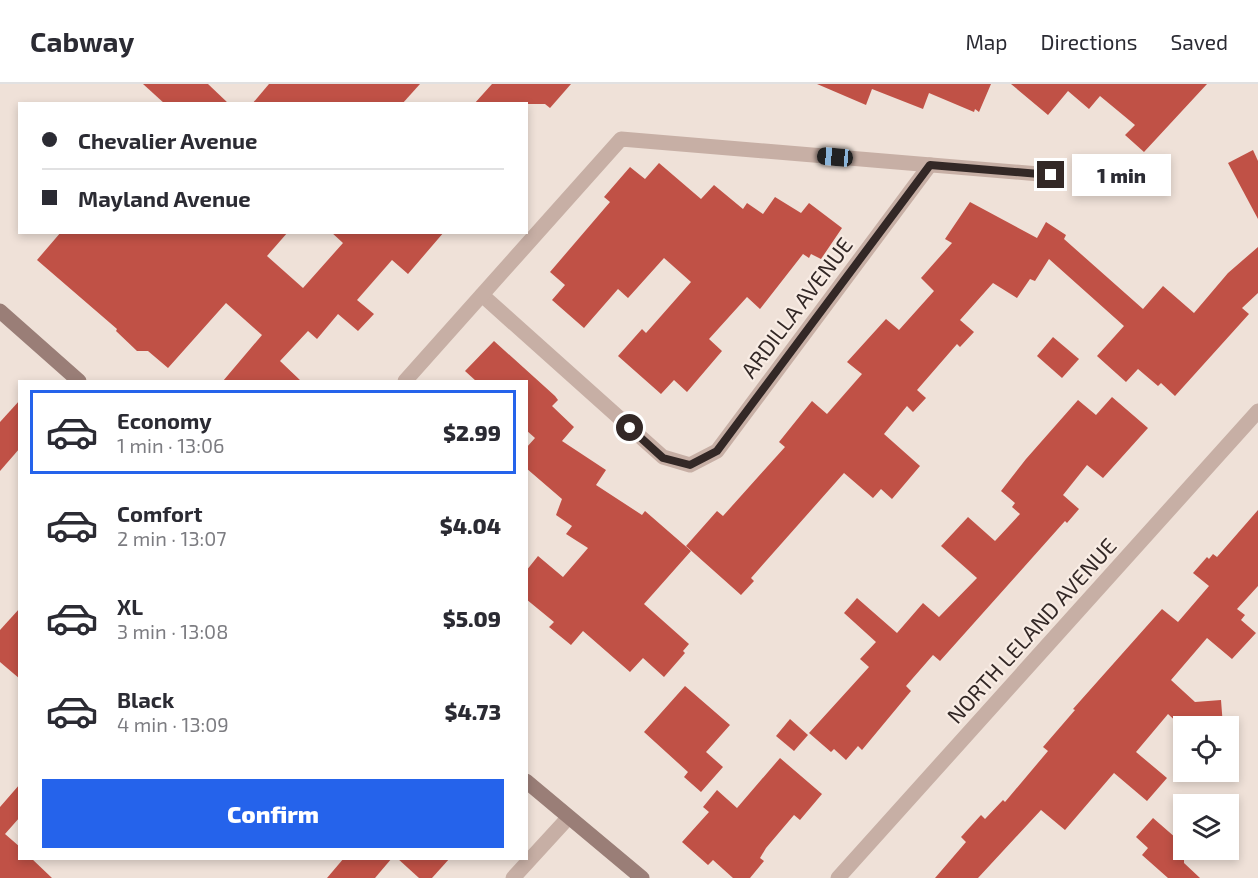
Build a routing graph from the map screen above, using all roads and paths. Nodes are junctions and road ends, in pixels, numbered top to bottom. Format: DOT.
graph roads {
  1 [pos="930,165"];
  2 [pos="1051,175"];
  3 [pos="482,295"];
  4 [pos="0,311"];
  5 [pos="78,380"];
  6 [pos="406,380"];
  7 [pos="1258,411"];
  8 [pos="528,783"];
  9 [pos="568,818"];
  10 [pos="513,878"];
  11 [pos="642,878"];
  12 [pos="838,878"];
  1 -- 2 [label="street"];
  1 -- 3 [label="street"];
  1 -- 3 [label="street, ARDILLA AVENUE"];
  3 -- 6 [label="street"];
  4 -- 5 [label="street"];
  7 -- 12 [label="street, NORTH LELAND AVENUE"];
  8 -- 9 [label="street"];
  9 -- 10 [label="street"];
  9 -- 11 [label="street"];
}
